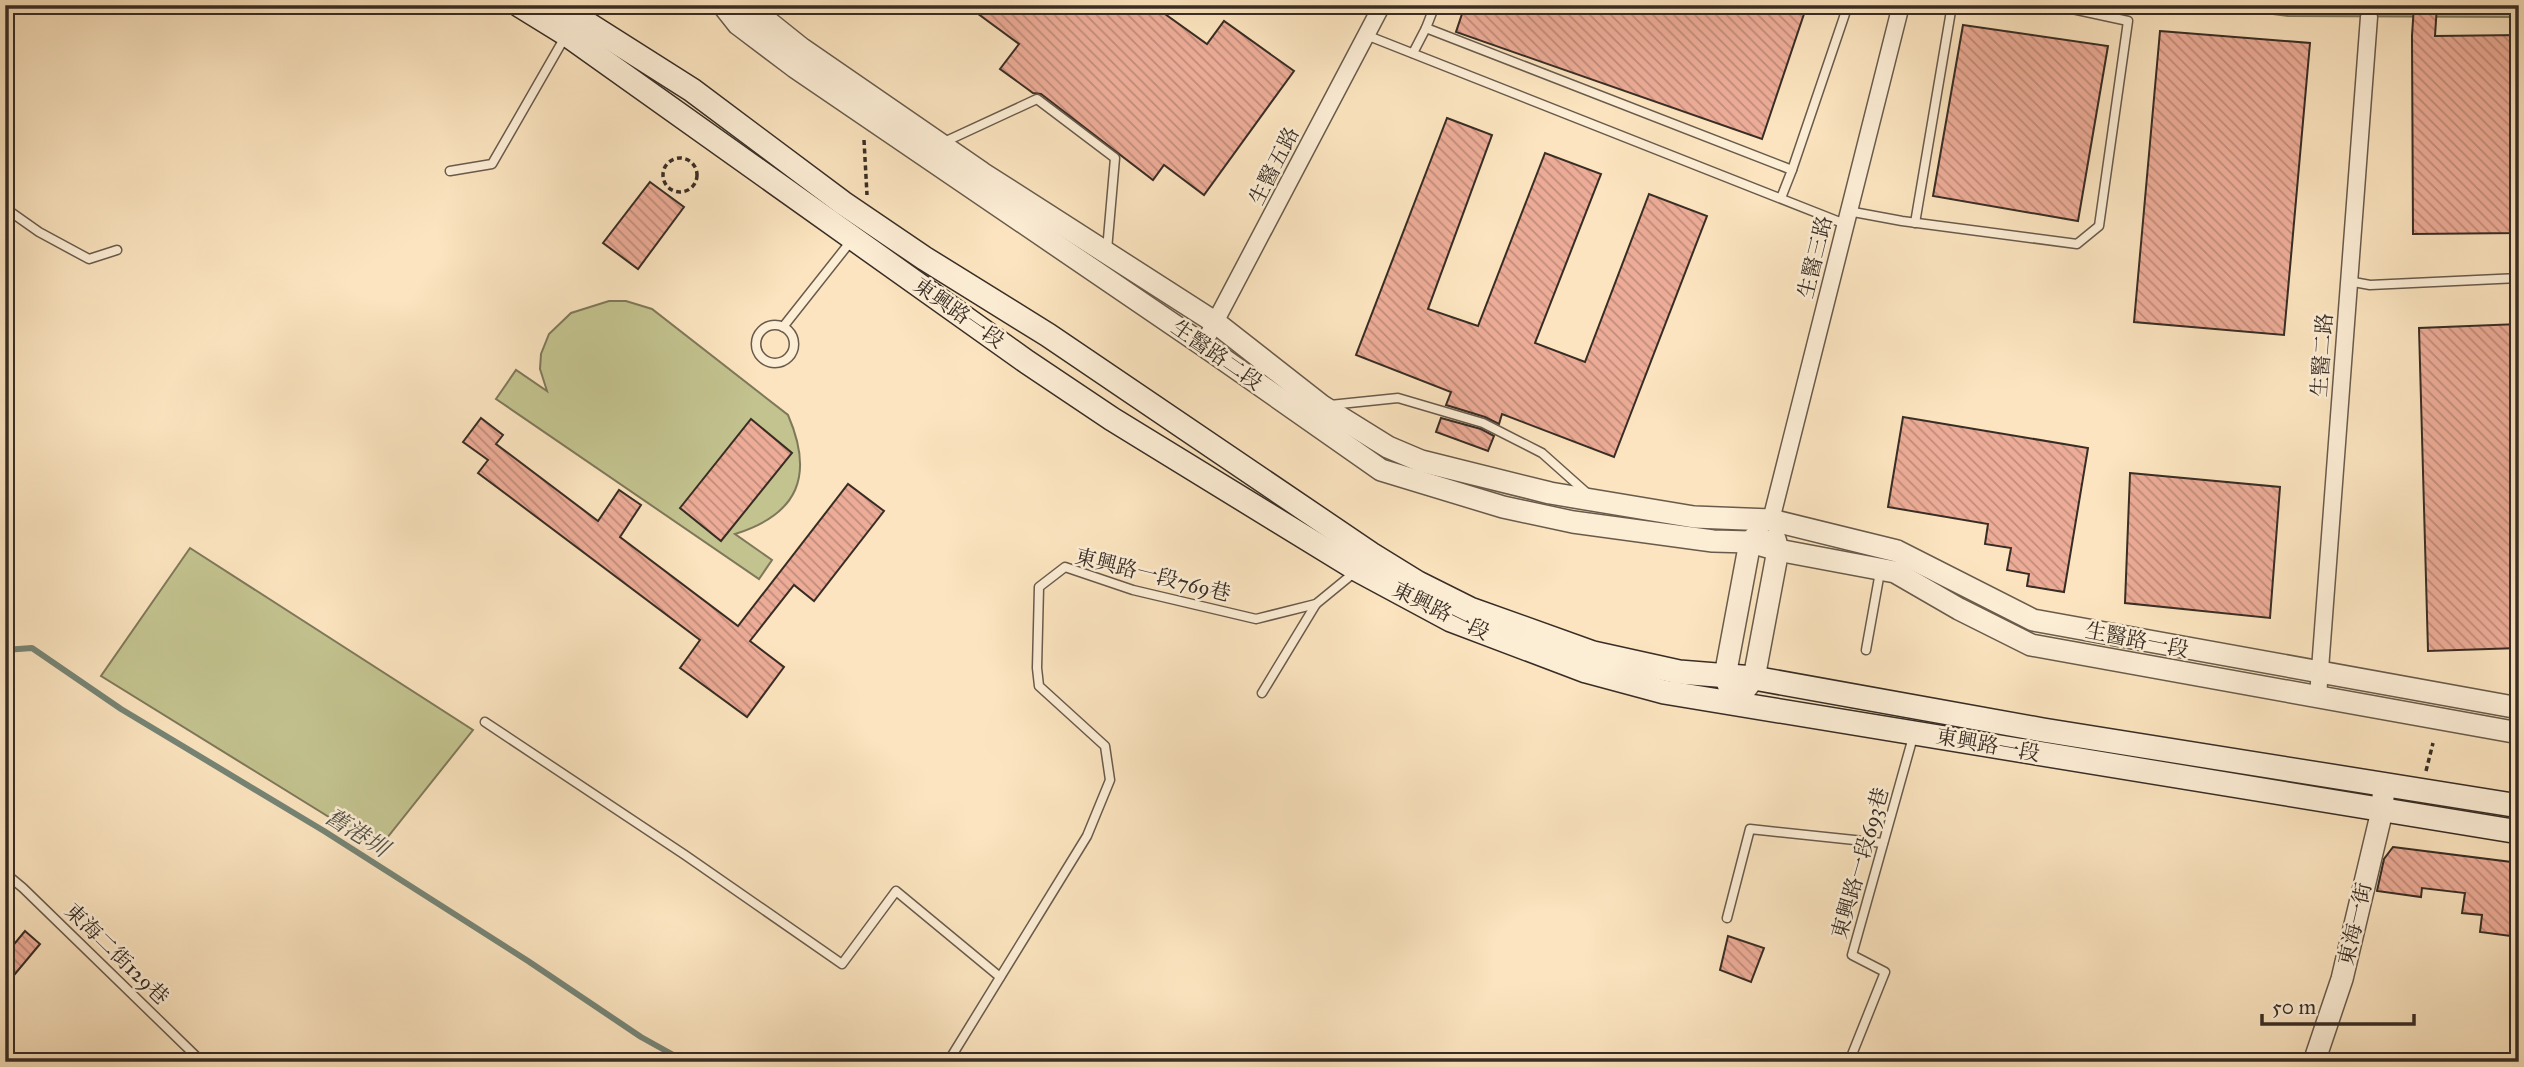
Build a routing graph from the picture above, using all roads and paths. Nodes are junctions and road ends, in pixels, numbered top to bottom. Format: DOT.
graph roads {
  1 [pos="519,5"];
  2 [pos="558,5"];
  3 [pos="723,5"];
  4 [pos="747,5"];
  5 [pos="1382,5"];
  6 [pos="1435,5"];
  7 [pos="1847,5"];
  8 [pos="1901,5"];
  9 [pos="1952,5"];
  10 [pos="2054,5"];
  11 [pos="2369,17"];
  12 [pos="1426,28"];
  13 [pos="566,34"];
  14 [pos="1365,34"];
  15 [pos="1413,54"];
  16 [pos="863,113"];
  17 [pos="940,144"];
  18 [pos="1792,170"];
  19 [pos="450,171"];
  20 [pos="678,192"];
  21 [pos="1780,198"];
  22 [pos="5,208"];
  23 [pos="1846,218"];
  24 [pos="868,219"];
  25 [pos="1915,222"];
  26 [pos="853,238"];
  27 [pos="117,250"];
  28 [pos="1106,253"];
  29 [pos="2519,278"];
  30 [pos="2348,281"];
  31 [pos="1216,323"];
  32 [pos="783,327"];
  33 [pos="1203,345"];
  34 [pos="1322,406"];
  35 [pos="1595,501"];
  36 [pos="1771,520"];
  37 [pos="1750,542"];
  38 [pos="1778,550"];
  39 [pos="1364,562"];
  40 [pos="1881,569"];
  41 [pos="1315,604"];
  42 [pos="1866,650"];
  43 [pos="2318,672"];
  44 [pos="1725,676"];
  45 [pos="1754,678"];
  46 [pos="1262,693"];
  47 [pos="2318,696"];
  48 [pos="1735,703"];
  49 [pos="2519,708"];
  50 [pos="485,722"];
  51 [pos="1914,733"];
  52 [pos="2519,733"];
  53 [pos="2433,743"];
  54 [pos="2384,784"];
  55 [pos="2422,790"];
  56 [pos="2519,806"];
  57 [pos="2382,811"];
  58 [pos="2519,832"];
  59 [pos="1883,843"];
  60 [pos="5,873"];
  61 [pos="1727,918"];
  62 [pos="1000,977"];
  63 [pos="202,1062"];
  64 [pos="948,1062"];
  65 [pos="1849,1062"];
  66 [pos="2314,1062"];
  1 -- 13 [label="main road, 東興路一段"];
  2 -- 24 [label="main road, 東興路一段"];
  3 -- 16 [label="street, 生醫路二段"];
  4 -- 17 [label="street, 生醫路二段"];
  5 -- 14 [label="street, 生醫五路"];
  6 -- 12 [label="lane"];
  7 -- 18 [label="lane"];
  8 -- 23 [label="street, 生醫三路"];
  9 -- 25 [label="lane"];
  10 -- 25 [label="lane"];
  11 -- 30 [label="street, 生醫二路"];
  12 -- 15 [label="lane"];
  12 -- 18 [label="lane"];
  13 -- 19 [label="lane"];
  13 -- 26 [label="main road, 東興路一段"];
  14 -- 15 [label="lane"];
  14 -- 31 [label="street, 生醫五路"];
  15 -- 21 [label="lane"];
  16 -- 24 [label="path"];
  16 -- 33 [label="street, 生醫路二段"];
  17 -- 28 [label="street, 生醫路二段"];
  17 -- 28 [label="lane"];
  18 -- 21 [label="lane"];
  20 -- 20 [label="path"];
  21 -- 23 [label="lane"];
  22 -- 27 [label="lane"];
  23 -- 25 [label="lane"];
  23 -- 36 [label="street, 生醫三路"];
  24 -- 26 [label="lane"];
  24 -- 39 [label="main road, 東興路一段"];
  26 -- 32 [label="lane"];
  26 -- 39 [label="main road, 東興路一段"];
  28 -- 31 [label="street, 生醫路二段"];
  29 -- 30 [label="lane"];
  30 -- 43 [label="street, 生醫二路"];
  31 -- 33 [label="street, 生醫五路"];
  31 -- 34 [label="street, 生醫路二段"];
  32 -- 32 [label="lane"];
  33 -- 37 [label="street, 生醫路二段"];
  34 -- 35 [label="street, 生醫路二段"];
  34 -- 35 [label="lane"];
  35 -- 36 [label="street, 生醫路二段"];
  36 -- 37 [label="street"];
  36 -- 38 [label="street"];
  36 -- 43 [label="street, 生醫路一段"];
  37 -- 38 [label="street, 生醫路二段"];
  37 -- 44 [label="street"];
  38 -- 40 [label="street, 生醫路一段"];
  38 -- 45 [label="street"];
  39 -- 41 [label="lane, 東興路一段769巷"];
  39 -- 44 [label="main road, 東興路一段"];
  39 -- 48 [label="main road, 東興路一段"];
  40 -- 42 [label="lane"];
  40 -- 47 [label="street, 生醫路一段"];
  41 -- 46 [label="lane"];
  41 -- 62 [label="lane, 東興路一段769巷"];
  43 -- 47 [label="street, 生醫二路"];
  43 -- 49 [label="street, 生醫路一段"];
  44 -- 45 [label="main road, 東興路一段"];
  44 -- 48 [label="street"];
  45 -- 48 [label="street"];
  45 -- 54 [label="main road, 東興路一段"];
  47 -- 52 [label="street, 生醫路一段"];
  48 -- 51 [label="main road, 東興路一段"];
  50 -- 62 [label="lane"];
  51 -- 57 [label="main road, 東興路一段"];
  51 -- 59 [label="lane, 東興路一段693巷"];
  53 -- 55 [label="path"];
  54 -- 55 [label="main road, 東興路一段"];
  54 -- 57 [label="street, 東海一街"];
  55 -- 56 [label="main road, 東興路一段"];
  57 -- 58 [label="main road, 東興路一段"];
  57 -- 66 [label="street, 東海一街"];
  59 -- 61 [label="lane"];
  59 -- 65 [label="lane, 東興路一段693巷"];
  60 -- 63 [label="lane, 東海二街129巷"];
  62 -- 64 [label="lane, 東興路一段769巷"];
}
